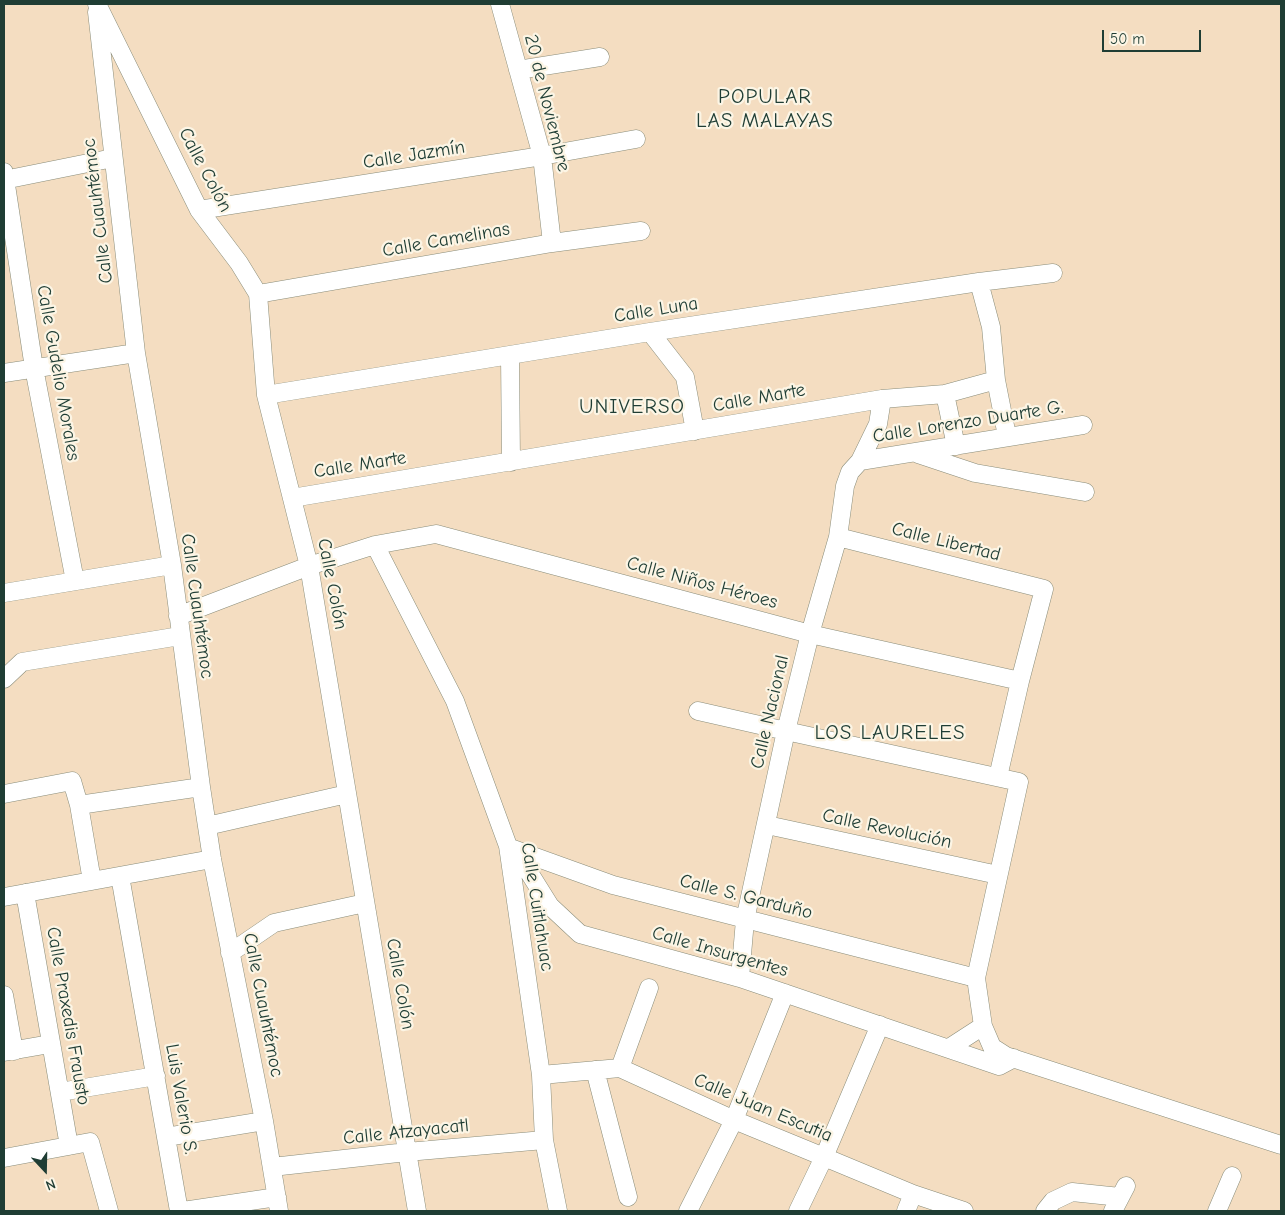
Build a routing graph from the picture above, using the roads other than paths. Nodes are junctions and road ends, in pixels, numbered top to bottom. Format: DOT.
graph roads {
  1 [pos="97,4"];
  2 [pos="500,4"];
  3 [pos="600,57"];
  4 [pos="518,70"];
  5 [pos="636,138"];
  6 [pos="542,156"];
  7 [pos="113,158"];
  8 [pos="4,177"];
  9 [pos="199,210"];
  10 [pos="641,230"];
  11 [pos="552,243"];
  12 [pos="1053,273"];
  13 [pos="980,282"];
  14 [pos="258,294"];
  15 [pos="650,332"];
  16 [pos="136,353"];
  17 [pos="510,355"];
  18 [pos="34,368"];
  19 [pos="4,373"];
  20 [pos="996,380"];
  21 [pos="946,394"];
  22 [pos="266,395"];
  23 [pos="882,399"];
  24 [pos="1083,424"];
  25 [pos="695,431"];
  26 [pos="1007,436"];
  27 [pos="956,446"];
  28 [pos="915,452"];
  29 [pos="860,461"];
  30 [pos="511,462"];
  31 [pos="1085,492"];
  32 [pos="292,498"];
  33 [pos="838,537"];
  34 [pos="374,545"];
  35 [pos="172,565"];
  36 [pos="309,566"];
  37 [pos="75,581"];
  38 [pos="4,593"];
  39 [pos="178,616"];
  40 [pos="810,634"];
  41 [pos="180,636"];
  42 [pos="4,679"];
  43 [pos="1020,681"];
  44 [pos="698,711"];
  45 [pos="786,732"];
  46 [pos="998,777"];
  47 [pos="200,787"];
  48 [pos="4,794"];
  49 [pos="347,794"];
  50 [pos="79,806"];
  51 [pos="767,825"];
  52 [pos="207,826"];
  53 [pos="512,848"];
  54 [pos="212,859"];
  55 [pos="120,876"];
  56 [pos="998,876"];
  57 [pos="92,880"];
  58 [pos="24,894"];
  59 [pos="4,897"];
  60 [pos="365,903"];
  61 [pos="745,920"];
  62 [pos="230,954"];
  63 [pos="740,978"];
  64 [pos="976,978"];
  65 [pos="649,988"];
  66 [pos="785,993"];
  67 [pos="4,994"];
  68 [pos="880,1025"];
  69 [pos="983,1026"];
  70 [pos="50,1044"];
  71 [pos="948,1048"];
  72 [pos="9,1052"];
  73 [pos="1014,1058"];
  74 [pos="620,1068"];
  75 [pos="596,1070"];
  76 [pos="541,1075"];
  77 [pos="156,1076"];
  78 [pos="60,1092"];
  79 [pos="734,1120"];
  80 [pos="264,1121"];
  81 [pos="166,1137"];
  82 [pos="544,1140"];
  83 [pos="1281,1145"];
  84 [pos="69,1146"];
  85 [pos="407,1152"];
  86 [pos="824,1157"];
  87 [pos="4,1158"];
  88 [pos="272,1167"];
  89 [pos="1232,1176"];
  90 [pos="913,1194"];
  91 [pos="628,1197"];
  92 [pos="1120,1198"];
  93 [pos="278,1204"];
  94 [pos="109,1211"];
  95 [pos="181,1211"];
  96 [pos="417,1211"];
  97 [pos="558,1211"];
  98 [pos="688,1211"];
  99 [pos="798,1211"];
  100 [pos="906,1211"];
  101 [pos="964,1211"];
  102 [pos="1045,1211"];
  103 [pos="1217,1211"];
  1 -- 7 [label="street, Calle Cuauhtémoc"];
  1 -- 9 [label="street, Calle Colón"];
  2 -- 4 [label="street, 20 de Noviembre"];
  3 -- 4 [label="street"];
  4 -- 6 [label="street, 20 de Noviembre"];
  5 -- 6 [label="street, Calle Jazmín"];
  6 -- 9 [label="street, Calle Jazmín"];
  6 -- 11 [label="street, 20 de Noviembre"];
  7 -- 8 [label="street"];
  7 -- 16 [label="street, Calle Cuauhtémoc"];
  8 -- 18 [label="street, Calle Gudelio Morales"];
  9 -- 14 [label="street, Calle Colón"];
  10 -- 11 [label="street, Calle Camelinas"];
  11 -- 14 [label="street, Calle Camelinas"];
  12 -- 13 [label="street, Calle Luna"];
  13 -- 15 [label="street, Calle Luna"];
  13 -- 20 [label="street"];
  14 -- 22 [label="street, Calle Colón"];
  15 -- 17 [label="street, Calle Luna"];
  15 -- 25 [label="street"];
  16 -- 18 [label="street"];
  16 -- 35 [label="street, Calle Cuauhtémoc"];
  17 -- 22 [label="street, Calle Luna"];
  17 -- 30 [label="street"];
  18 -- 19 [label="street"];
  18 -- 37 [label="street, Calle Gudelio Morales"];
  20 -- 21 [label="street, Calle Marte"];
  20 -- 26 [label="street"];
  21 -- 23 [label="street, Calle Marte"];
  21 -- 27 [label="street"];
  22 -- 32 [label="street, Calle Colón"];
  23 -- 25 [label="street, Calle Marte"];
  23 -- 29 [label="street, Calle Nacional"];
  24 -- 26 [label="street, Calle Lorenzo Duarte G."];
  25 -- 30 [label="street, Calle Marte"];
  26 -- 27 [label="street, Calle Lorenzo Duarte G."];
  27 -- 28 [label="street, Calle Lorenzo Duarte G."];
  28 -- 29 [label="street, Calle Lorenzo Duarte G."];
  28 -- 31 [label="street"];
  29 -- 33 [label="street, Calle Nacional"];
  30 -- 32 [label="street, Calle Marte"];
  32 -- 36 [label="street, Calle Colón"];
  33 -- 40 [label="street, Calle Nacional"];
  33 -- 43 [label="street, Calle Libertad"];
  34 -- 36 [label="street"];
  34 -- 40 [label="street, Calle Niños Héroes"];
  34 -- 53 [label="street, Calle Cuitlahuac"];
  35 -- 37 [label="street"];
  35 -- 39 [label="street, Calle Cuauhtémoc"];
  36 -- 39 [label="street"];
  36 -- 49 [label="street, Calle Colón"];
  37 -- 38 [label="street"];
  39 -- 41 [label="street, Calle Cuauhtémoc"];
  40 -- 43 [label="street, Calle Niños Héroes"];
  40 -- 45 [label="street, Calle Nacional"];
  41 -- 42 [label="street"];
  41 -- 47 [label="street, Calle Cuauhtémoc"];
  43 -- 46 [label="street"];
  44 -- 45 [label="street"];
  45 -- 46 [label="street"];
  45 -- 51 [label="street, Calle Nacional"];
  46 -- 56 [label="street"];
  47 -- 50 [label="street"];
  47 -- 52 [label="street, Calle Cuauhtémoc"];
  48 -- 50 [label="street"];
  49 -- 52 [label="street"];
  49 -- 60 [label="street, Calle Colón"];
  50 -- 57 [label="street"];
  51 -- 56 [label="street, Calle Revolución"];
  51 -- 61 [label="street, Calle Nacional"];
  52 -- 54 [label="street, Calle Cuauhtémoc"];
  53 -- 61 [label="street, Calle S. Garduño"];
  53 -- 63 [label="street, Calle Insurgentes"];
  53 -- 76 [label="street, Calle Cuitlahuac"];
  54 -- 55 [label="street"];
  54 -- 62 [label="street, Calle Cuauhtémoc"];
  55 -- 57 [label="street"];
  55 -- 77 [label="street, Luis Valerio S."];
  56 -- 64 [label="street"];
  57 -- 58 [label="street"];
  58 -- 59 [label="street"];
  58 -- 70 [label="street, Calle Praxedis Frausto"];
  60 -- 62 [label="street"];
  60 -- 85 [label="street, Calle Colón"];
  61 -- 63 [label="street, Calle Nacional"];
  61 -- 64 [label="street, Calle S. Garduño"];
  62 -- 80 [label="street, Calle Cuauhtémoc"];
  63 -- 66 [label="street, Calle Insurgentes"];
  64 -- 69 [label="street"];
  65 -- 74 [label="street"];
  66 -- 68 [label="street, Calle Insurgentes"];
  66 -- 79 [label="street"];
  67 -- 72 [label="street"];
  68 -- 71 [label="street, Calle Insurgentes"];
  68 -- 86 [label="street"];
  69 -- 71 [label="street"];
  69 -- 73 [label="street"];
  70 -- 72 [label="street"];
  70 -- 78 [label="street, Calle Praxedis Frausto"];
  71 -- 73 [label="street, Calle Insurgentes"];
  73 -- 83 [label="street"];
  74 -- 75 [label="street, Calle Juan Escutia"];
  74 -- 79 [label="street, Calle Juan Escutia"];
  75 -- 76 [label="street, Calle Juan Escutia"];
  75 -- 91 [label="street"];
  76 -- 82 [label="street, Calle Cuitlahuac"];
  77 -- 78 [label="street"];
  77 -- 81 [label="street, Luis Valerio S."];
  78 -- 84 [label="street, Calle Praxedis Frausto"];
  79 -- 86 [label="street, Calle Juan Escutia"];
  79 -- 98 [label="street"];
  80 -- 81 [label="street"];
  80 -- 88 [label="street, Calle Cuauhtémoc"];
  81 -- 95 [label="street, Luis Valerio S."];
  82 -- 85 [label="street, Calle Atzayacatl"];
  82 -- 97 [label="street, Calle Cuitlahuac"];
  84 -- 87 [label="street"];
  84 -- 94 [label="street"];
  85 -- 88 [label="street, Calle Atzayacatl"];
  85 -- 96 [label="street, Calle Colón"];
  86 -- 90 [label="street, Calle Juan Escutia"];
  86 -- 99 [label="street"];
  88 -- 93 [label="street, Calle Cuauhtémoc"];
  89 -- 103 [label="street"];
  90 -- 100 [label="street"];
  90 -- 101 [label="street, Calle Juan Escutia"];
  92 -- 102 [label="street"];
  93 -- 95 [label="street"];
}
